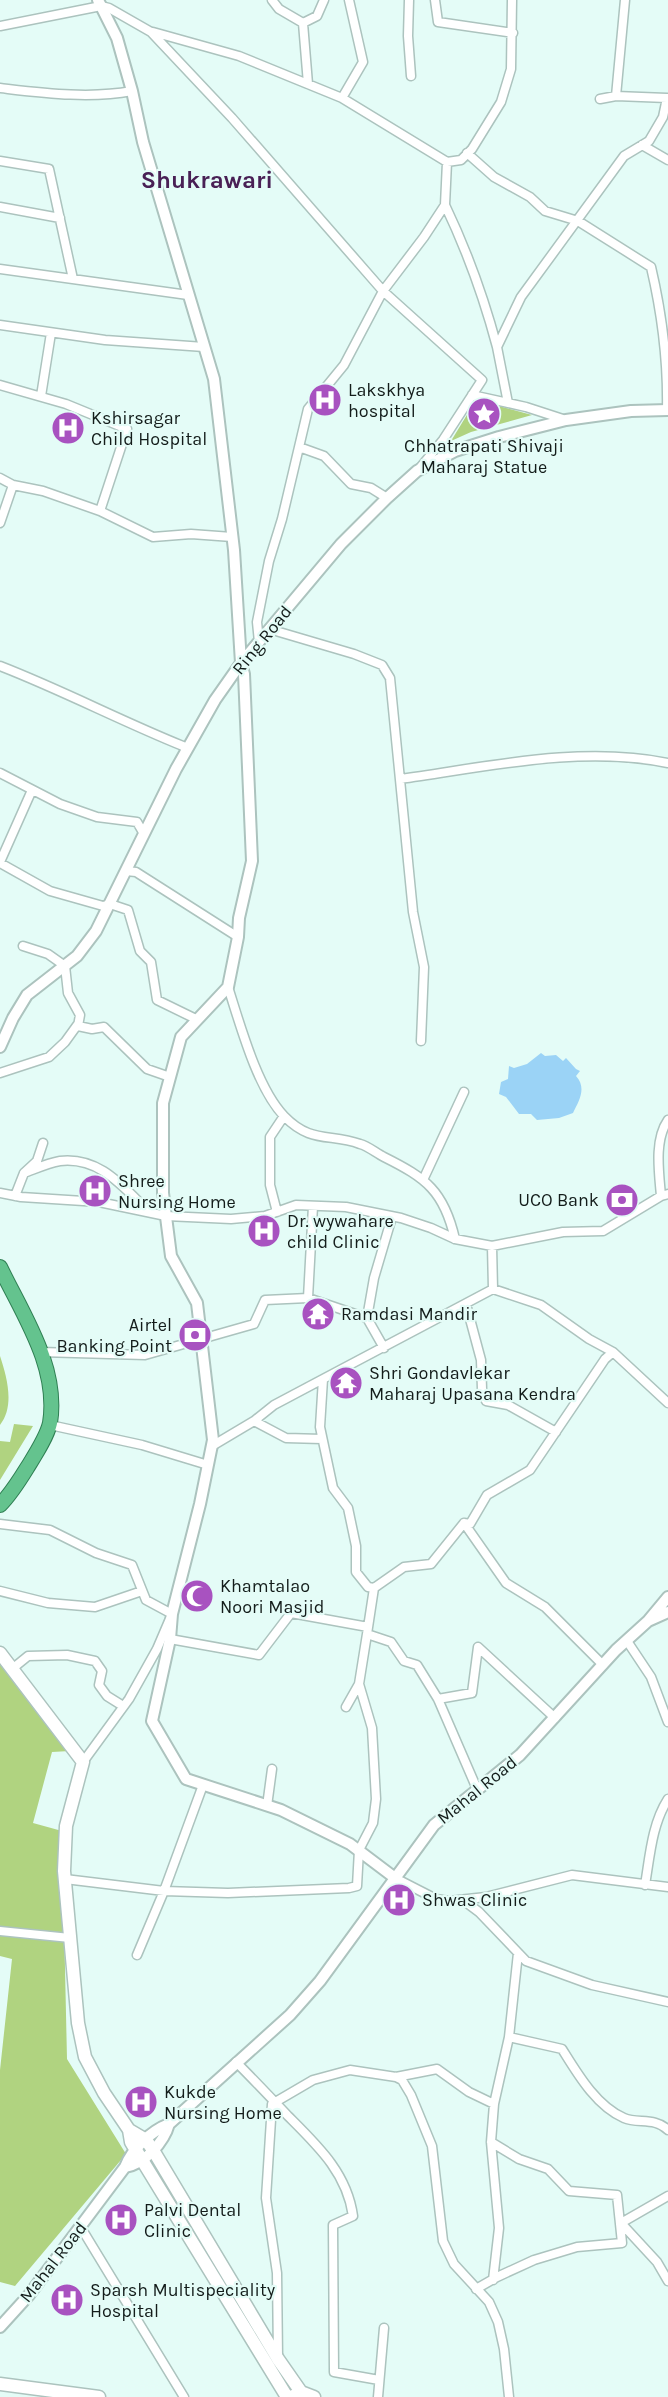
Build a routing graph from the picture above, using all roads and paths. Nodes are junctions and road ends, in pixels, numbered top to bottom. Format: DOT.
graph roads {
  1 [pos="272,0"];
  2 [pos="324,0"];
  3 [pos="349,0"];
  4 [pos="409,0"];
  5 [pos="435,0"];
  6 [pos="512,0"];
  7 [pos="625,0"];
  8 [pos="100,3"];
  9 [pos="303,23"];
  10 [pos="0,26"];
  11 [pos="151,32"];
  12 [pos="513,33"];
  13 [pos="411,76"];
  14 [pos="308,84"];
  15 [pos="0,88"];
  16 [pos="132,91"];
  17 [pos="667,95"];
  18 [pos="616,96"];
  19 [pos="342,98"];
  20 [pos="600,99"];
  21 [pos="642,145"];
  22 [pos="467,153"];
  23 [pos="668,160"];
  24 [pos="0,161"];
  25 [pos="447,162"];
  26 [pos="445,205"];
  27 [pos="0,207"];
  28 [pos="60,218"];
  29 [pos="578,221"];
  30 [pos="0,269"];
  31 [pos="73,279"];
  32 [pos="383,291"];
  33 [pos="188,295"];
  34 [pos="0,325"];
  35 [pos="51,333"];
  36 [pos="204,347"];
  37 [pos="497,347"];
  38 [pos="0,385"];
  39 [pos="472,395"];
  40 [pos="41,396"];
  41 [pos="508,403"];
  42 [pos="668,410"];
  43 [pos="566,420"];
  44 [pos="299,447"];
  45 [pos="417,471"];
  46 [pos="0,478"];
  47 [pos="13,485"];
  48 [pos="387,498"];
  49 [pos="99,511"];
  50 [pos="0,523"];
  51 [pos="232,537"];
  52 [pos="269,629"];
  53 [pos="258,642"];
  54 [pos="241,663"];
  55 [pos="0,666"];
  56 [pos="186,751"];
  57 [pos="668,763"];
  58 [pos="0,773"];
  59 [pos="400,779"];
  60 [pos="32,790"];
  61 [pos="144,834"];
  62 [pos="0,862"];
  63 [pos="126,871"];
  64 [pos="110,904"];
  65 [pos="238,937"];
  66 [pos="23,946"];
  67 [pos="65,966"];
  68 [pos="228,987"];
  69 [pos="196,1019"];
  70 [pos="78,1024"];
  71 [pos="421,1041"];
  72 [pos="0,1047"];
  73 [pos="0,1073"];
  74 [pos="170,1077"];
  75 [pos="464,1092"];
  76 [pos="284,1116"];
  77 [pos="668,1120"];
  78 [pos="43,1143"];
  79 [pos="24,1173"];
  80 [pos="423,1180"];
  81 [pos="0,1193"];
  82 [pos="664,1195"];
  83 [pos="15,1196"];
  84 [pos="313,1206"];
  85 [pos="147,1211"];
  86 [pos="277,1212"];
  87 [pos="166,1216"];
  88 [pos="392,1217"];
  89 [pos="455,1239"];
  90 [pos="492,1246"];
  91 [pos="0,1267"];
  92 [pos="493,1289"];
  93 [pos="308,1298"];
  94 [pos="466,1304"];
  95 [pos="368,1318"];
  96 [pos="203,1340"];
  97 [pos="384,1348"];
  98 [pos="40,1352"];
  99 [pos="613,1352"];
  100 [pos="323,1379"];
  101 [pos="668,1402"];
  102 [pos="254,1421"];
  103 [pos="50,1425"];
  104 [pos="556,1432"];
  105 [pos="322,1439"];
  106 [pos="212,1446"];
  107 [pos="208,1465"];
  108 [pos="0,1505"];
  109 [pos="464,1523"];
  110 [pos="0,1524"];
  111 [pos="374,1588"];
  112 [pos="142,1591"];
  113 [pos="0,1592"];
  114 [pos="668,1597"];
  115 [pos="668,1612"];
  116 [pos="172,1614"];
  117 [pos="648,1622"];
  118 [pos="368,1630"];
  119 [pos="170,1639"];
  120 [pos="627,1641"];
  121 [pos="0,1653"];
  122 [pos="603,1665"];
  123 [pos="12,1669"];
  124 [pos="358,1683"];
  125 [pos="438,1699"];
  126 [pos="123,1706"];
  127 [pos="346,1707"];
  128 [pos="555,1718"];
  129 [pos="668,1722"];
  130 [pos="83,1762"];
  131 [pos="272,1769"];
  132 [pos="203,1785"];
  133 [pos="477,1789"];
  134 [pos="668,1799"];
  135 [pos="267,1806"];
  136 [pos="358,1850"];
  137 [pos="395,1878"];
  138 [pos="65,1879"];
  139 [pos="645,1885"];
  140 [pos="668,1887"];
  141 [pos="164,1891"];
  142 [pos="463,1900"];
  143 [pos="0,1931"];
  144 [pos="70,1938"];
  145 [pos="518,1953"];
  146 [pos="137,1955"];
  147 [pos="668,2002"];
  148 [pos="509,2037"];
  149 [pos="236,2062"];
  150 [pos="396,2077"];
  151 [pos="275,2102"];
  152 [pos="494,2104"];
  153 [pos="129,2130"];
  154 [pos="668,2130"];
  155 [pos="491,2142"];
  156 [pos="149,2145"];
  157 [pos="139,2155"];
  158 [pos="668,2196"];
  159 [pos="621,2223"];
  160 [pos="80,2226"];
  161 [pos="493,2280"];
  162 [pos="668,2281"];
  163 [pos="476,2289"];
  164 [pos="0,2327"];
  165 [pos="384,2328"];
  166 [pos="278,2359"];
  167 [pos="379,2380"];
  168 [pos="0,2384"];
  169 [pos="293,2395"];
  170 [pos="99,2397"];
  171 [pos="184,2397"];
  172 [pos="314,2397"];
  173 [pos="378,2397"];
  174 [pos="509,2397"];
  1 -- 9 [label="street"];
  2 -- 9 [label="street"];
  3 -- 19 [label="street"];
  4 -- 13 [label="street"];
  5 -- 12 [label="street"];
  6 -- 12 [label="street"];
  7 -- 18 [label="street"];
  8 -- 10 [label="street"];
  8 -- 11 [label="street"];
  8 -- 16 [label="street"];
  9 -- 14 [label="street"];
  11 -- 14 [label="street"];
  11 -- 32 [label="street"];
  12 -- 22 [label="street"];
  14 -- 19 [label="street"];
  15 -- 16 [label="street"];
  16 -- 33 [label="street"];
  17 -- 18 [label="street"];
  17 -- 21 [label="street"];
  18 -- 20 [label="street"];
  19 -- 25 [label="street"];
  21 -- 23 [label="street"];
  21 -- 29 [label="street"];
  22 -- 25 [label="street"];
  22 -- 29 [label="street"];
  24 -- 28 [label="street"];
  25 -- 26 [label="street"];
  26 -- 32 [label="street"];
  26 -- 37 [label="street"];
  27 -- 28 [label="street"];
  28 -- 31 [label="street"];
  29 -- 37 [label="street"];
  29 -- 42 [label="street"];
  30 -- 31 [label="street"];
  31 -- 33 [label="street"];
  32 -- 39 [label="street"];
  32 -- 44 [label="street"];
  33 -- 36 [label="street"];
  34 -- 35 [label="street"];
  35 -- 36 [label="street"];
  35 -- 40 [label="street"];
  36 -- 51 [label="street"];
  37 -- 41 [label="street"];
  38 -- 40 [label="street"];
  39 -- 41 [label="street"];
  39 -- 45 [label="street"];
  40 -- 49 [label="street"];
  41 -- 43 [label="street"];
  42 -- 43 [label="street, Ring Road"];
  43 -- 45 [label="street, Ring Road"];
  44 -- 48 [label="street"];
  44 -- 53 [label="street"];
  45 -- 48 [label="street, Ring Road"];
  46 -- 47 [label="street"];
  47 -- 49 [label="street"];
  47 -- 50 [label="street"];
  48 -- 52 [label="street, Ring Road"];
  49 -- 51 [label="street"];
  51 -- 54 [label="street"];
  52 -- 53 [label="street, Ring Road"];
  52 -- 59 [label="street"];
  53 -- 54 [label="street, Ring Road"];
  54 -- 56 [label="street, Ring Road"];
  54 -- 65 [label="street"];
  55 -- 56 [label="street"];
  56 -- 61 [label="street, Ring Road"];
  57 -- 59 [label="street"];
  58 -- 60 [label="street"];
  59 -- 71 [label="street"];
  60 -- 61 [label="street"];
  60 -- 62 [label="street"];
  61 -- 63 [label="street, Ring Road"];
  62 -- 64 [label="street"];
  63 -- 64 [label="street, Ring Road"];
  63 -- 65 [label="street"];
  64 -- 67 [label="street, Ring Road"];
  64 -- 69 [label="street"];
  65 -- 68 [label="street"];
  66 -- 67 [label="street"];
  67 -- 70 [label="street"];
  67 -- 72 [label="street, Ring Road"];
  68 -- 69 [label="street"];
  68 -- 76 [label="street"];
  69 -- 74 [label="street"];
  70 -- 73 [label="street"];
  70 -- 74 [label="street"];
  74 -- 87 [label="street"];
  75 -- 80 [label="street"];
  76 -- 80 [label="street"];
  76 -- 86 [label="street"];
  77 -- 82 [label="street"];
  78 -- 79 [label="street"];
  79 -- 83 [label="street"];
  79 -- 85 [label="street"];
  80 -- 89 [label="street"];
  81 -- 83 [label="street"];
  82 -- 90 [label="street"];
  83 -- 85 [label="street"];
  84 -- 86 [label="street"];
  84 -- 88 [label="street"];
  84 -- 93 [label="street"];
  85 -- 87 [label="street"];
  86 -- 87 [label="street"];
  87 -- 96 [label="street"];
  88 -- 89 [label="street"];
  88 -- 95 [label="street"];
  89 -- 90 [label="street"];
  90 -- 92 [label="street"];
  91 -- 98 [label="highway"];
  92 -- 94 [label="street"];
  92 -- 99 [label="street"];
  93 -- 95 [label="street"];
  93 -- 96 [label="street"];
  94 -- 97 [label="street"];
  94 -- 104 [label="street"];
  95 -- 97 [label="street"];
  96 -- 98 [label="street"];
  96 -- 106 [label="street"];
  97 -- 100 [label="street"];
  98 -- 103 [label="highway"];
  99 -- 101 [label="street"];
  99 -- 104 [label="street"];
  100 -- 102 [label="street"];
  100 -- 105 [label="street"];
  102 -- 105 [label="street"];
  102 -- 106 [label="street"];
  103 -- 107 [label="street"];
  103 -- 108 [label="highway"];
  104 -- 109 [label="street"];
  105 -- 111 [label="street"];
  106 -- 107 [label="street"];
  107 -- 116 [label="street"];
  109 -- 111 [label="street"];
  109 -- 122 [label="street"];
  110 -- 112 [label="street"];
  111 -- 118 [label="street"];
  112 -- 113 [label="street"];
  112 -- 116 [label="street"];
  114 -- 117 [label="street, Mahal Road"];
  115 -- 117 [label="street, Mahal Road"];
  116 -- 119 [label="street"];
  116 -- 126 [label="street"];
  117 -- 120 [label="street, Mahal Road"];
  118 -- 119 [label="street"];
  118 -- 124 [label="street"];
  118 -- 125 [label="street"];
  119 -- 132 [label="street"];
  120 -- 122 [label="street, Mahal Road"];
  120 -- 129 [label="street"];
  121 -- 123 [label="main road"];
  122 -- 128 [label="street, Mahal Road"];
  123 -- 126 [label="street"];
  123 -- 130 [label="main road"];
  124 -- 127 [label="street"];
  124 -- 136 [label="street"];
  125 -- 128 [label="street"];
  125 -- 133 [label="street"];
  126 -- 130 [label="street"];
  128 -- 133 [label="street, Mahal Road"];
  130 -- 138 [label="main road"];
  131 -- 135 [label="street"];
  132 -- 135 [label="street"];
  132 -- 141 [label="street"];
  133 -- 137 [label="street, Mahal Road"];
  134 -- 139 [label="street"];
  135 -- 136 [label="street"];
  136 -- 137 [label="street"];
  136 -- 141 [label="street"];
  137 -- 142 [label="street"];
  137 -- 149 [label="street, Mahal Road"];
  138 -- 141 [label="street"];
  138 -- 144 [label="main road"];
  139 -- 140 [label="street"];
  139 -- 142 [label="street"];
  141 -- 146 [label="street"];
  142 -- 145 [label="street"];
  143 -- 144 [label="street"];
  144 -- 153 [label="main road"];
  145 -- 147 [label="street"];
  145 -- 148 [label="street"];
  148 -- 152 [label="street"];
  148 -- 154 [label="street"];
  149 -- 151 [label="street"];
  149 -- 156 [label="street, Mahal Road"];
  150 -- 151 [label="street"];
  150 -- 152 [label="street"];
  150 -- 163 [label="street"];
  151 -- 166 [label="street"];
  151 -- 167 [label="street"];
  152 -- 155 [label="street"];
  153 -- 156 [label="main road"];
  153 -- 157 [label="main road"];
  155 -- 159 [label="street"];
  155 -- 161 [label="street"];
  156 -- 157 [label="street, Mahal Road"];
  156 -- 166 [label="main road"];
  157 -- 160 [label="street, Mahal Road"];
  157 -- 169 [label="main road"];
  158 -- 159 [label="street"];
  159 -- 161 [label="street"];
  159 -- 162 [label="street"];
  160 -- 164 [label="street, Mahal Road"];
  160 -- 171 [label="street"];
  161 -- 163 [label="street"];
  163 -- 174 [label="street"];
  165 -- 167 [label="street"];
  166 -- 169 [label="main road"];
  167 -- 173 [label="street"];
  168 -- 170 [label="main road"];
  169 -- 172 [label="main road"];
}
